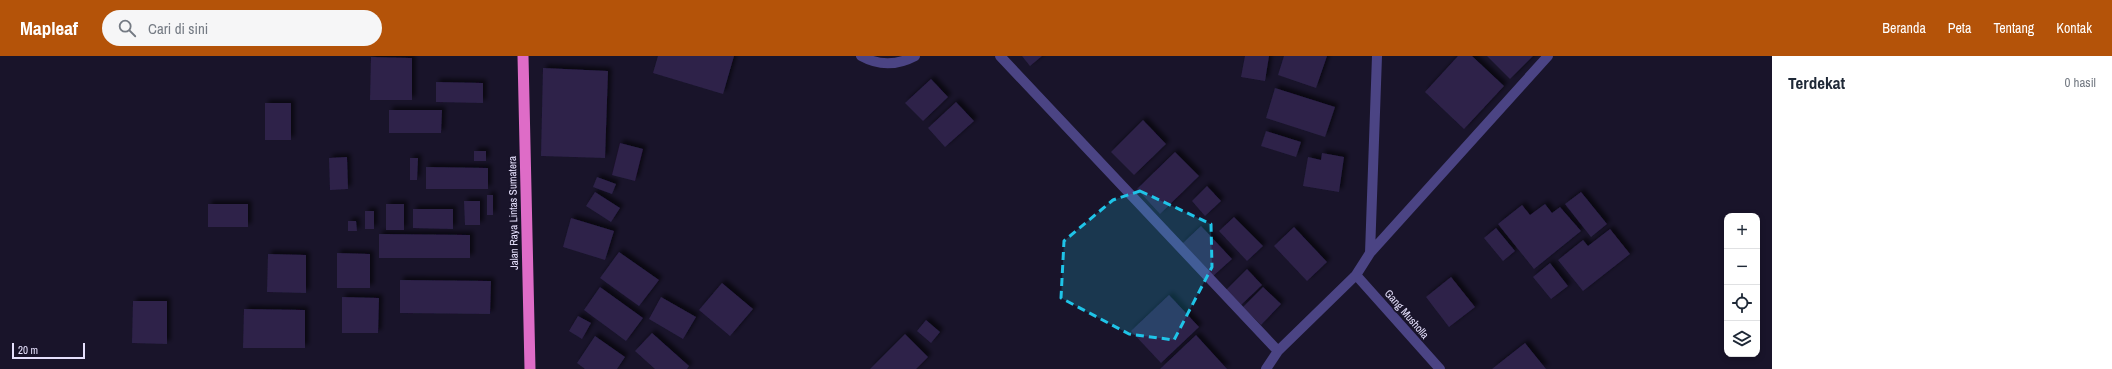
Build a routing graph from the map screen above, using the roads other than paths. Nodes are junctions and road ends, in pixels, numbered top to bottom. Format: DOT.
graph roads {
  1 [pos="523,56"];
  2 [pos="861,56"];
  3 [pos="915,56"];
  4 [pos="1000,56"];
  5 [pos="1376,56"];
  6 [pos="1548,56"];
  7 [pos="1370,253"];
  8 [pos="1356,275"];
  9 [pos="1278,351"];
  10 [pos="530,369"];
  11 [pos="1266,369"];
  12 [pos="1440,369"];
  1 -- 10 [label="highway, Jalan Raya Lintas Sumatera"];
  2 -- 3 [label="street"];
  4 -- 9 [label="street"];
  5 -- 7 [label="street"];
  6 -- 7 [label="street"];
  7 -- 8 [label="street"];
  8 -- 9 [label="street"];
  8 -- 12 [label="street, Gang Musholla"];
  9 -- 11 [label="street"];
}
